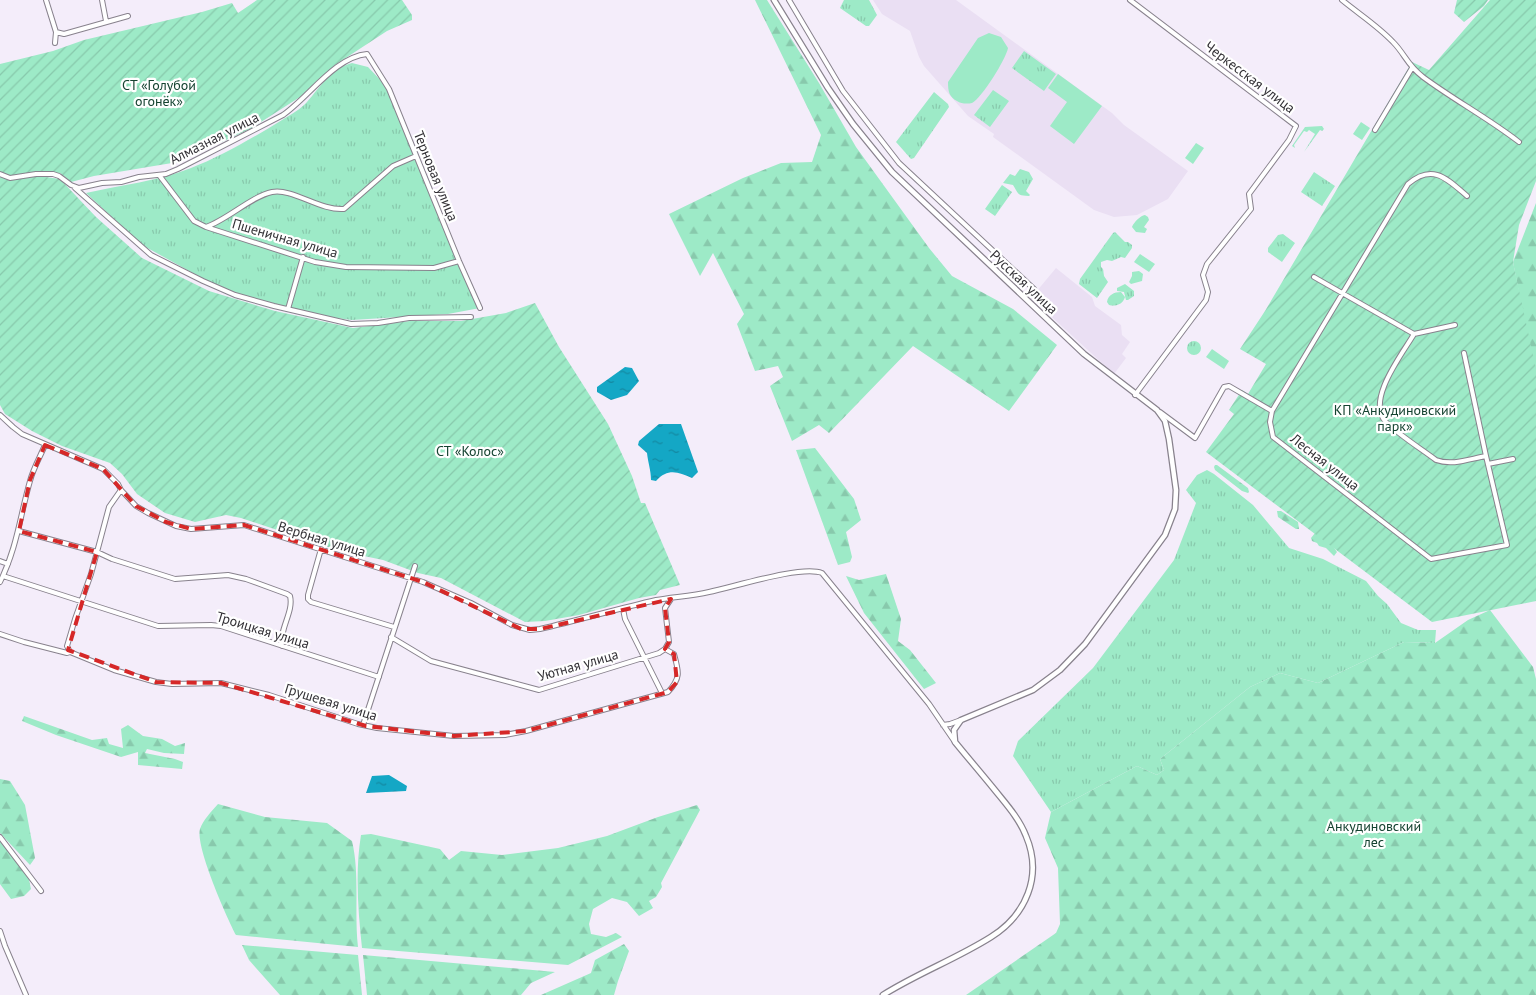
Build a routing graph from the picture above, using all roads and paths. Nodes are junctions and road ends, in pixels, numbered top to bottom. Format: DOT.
graph roads {
  1 [pos="46,0"];
  2 [pos="102,0"];
  3 [pos="774,0"];
  4 [pos="789,0"];
  5 [pos="1130,0"];
  6 [pos="1342,0"];
  7 [pos="128,16"];
  8 [pos="106,21"];
  9 [pos="92,25"];
  10 [pos="56,32"];
  11 [pos="94,32"];
  12 [pos="55,43"];
  13 [pos="367,54"];
  14 [pos="1412,68"];
  15 [pos="1375,130"];
  16 [pos="1519,142"];
  17 [pos="416,156"];
  18 [pos="0,174"];
  19 [pos="159,175"];
  20 [pos="73,187"];
  21 [pos="1467,196"];
  22 [pos="206,227"];
  23 [pos="303,258"];
  24 [pos="459,261"];
  25 [pos="1314,277"];
  26 [pos="1034,290"];
  27 [pos="1343,293"];
  28 [pos="480,308"];
  29 [pos="288,309"];
  30 [pos="471,317"];
  31 [pos="1456,324"];
  32 [pos="1414,334"];
  33 [pos="1464,353"];
  34 [pos="1135,395"];
  35 [pos="1157,410"];
  36 [pos="1272,411"];
  37 [pos="0,415"];
  38 [pos="45,445"];
  39 [pos="1486,456"];
  40 [pos="1513,459"];
  41 [pos="1488,464"];
  42 [pos="121,490"];
  43 [pos="19,531"];
  44 [pos="321,549"];
  45 [pos="97,552"];
  46 [pos="0,561"];
  47 [pos="8,564"];
  48 [pos="415,566"];
  49 [pos="3,576"];
  50 [pos="411,579"];
  51 [pos="0,582"];
  52 [pos="671,599"];
  53 [pos="82,602"];
  54 [pos="623,609"];
  55 [pos="394,627"];
  56 [pos="0,634"];
  57 [pos="391,637"];
  58 [pos="282,646"];
  59 [pos="665,649"];
  60 [pos="70,652"];
  61 [pos="644,658"];
  62 [pos="379,677"];
  63 [pos="662,693"];
  64 [pos="961,720"];
  65 [pos="363,725"];
  66 [pos="943,725"];
  67 [pos="955,742"];
  68 [pos="0,837"];
  69 [pos="41,891"];
  70 [pos="1,933"];
  71 [pos="26,995"];
  72 [pos="884,995"];
  1 -- 10 [label="street"];
  2 -- 8 [label="street"];
  3 -- 34 [label="street, Русская улица"];
  4 -- 26 [label="street"];
  5 -- 34 [label="street, Черкесская улица"];
  6 -- 14 [label="street"];
  7 -- 8 [label="street"];
  8 -- 9 [label="street"];
  9 -- 10 [label="street"];
  9 -- 11 [label="street"];
  10 -- 12 [label="street"];
  13 -- 17 [label="street, Терновая улица"];
  13 -- 19 [label="street, Алмазная улица"];
  14 -- 15 [label="street"];
  14 -- 16 [label="street"];
  17 -- 22 [label="street"];
  17 -- 24 [label="street, Терновая улица"];
  18 -- 20 [label="street"];
  19 -- 20 [label="street, Алмазная улица"];
  19 -- 22 [label="street, Пшеничная улица"];
  20 -- 29 [label="street"];
  21 -- 27 [label="street"];
  22 -- 23 [label="street, Пшеничная улица"];
  23 -- 24 [label="street, Пшеничная улица"];
  23 -- 29 [label="street"];
  24 -- 28 [label="street, Терновая улица"];
  25 -- 27 [label="street"];
  27 -- 32 [label="street"];
  27 -- 36 [label="street"];
  29 -- 30 [label="street"];
  31 -- 32 [label="street"];
  32 -- 39 [label="street"];
  33 -- 39 [label="street, Лесная улица"];
  34 -- 35 [label="street, Русская улица"];
  35 -- 36 [label="street"];
  35 -- 64 [label="street"];
  36 -- 41 [label="street, Лесная улица"];
  37 -- 38 [label="street, Вербная улица"];
  38 -- 42 [label="street, Вербная улица"];
  38 -- 43 [label="street"];
  39 -- 41 [label="street, Лесная улица"];
  40 -- 41 [label="street"];
  42 -- 44 [label="street, Вербная улица"];
  42 -- 45 [label="street"];
  43 -- 45 [label="street"];
  43 -- 47 [label="street"];
  44 -- 50 [label="street, Вербная улица"];
  44 -- 55 [label="street"];
  45 -- 53 [label="street"];
  45 -- 58 [label="street"];
  46 -- 47 [label="street"];
  47 -- 49 [label="street"];
  48 -- 50 [label="street"];
  49 -- 51 [label="street"];
  49 -- 53 [label="street, Троицкая улица"];
  50 -- 54 [label="street, Вербная улица"];
  50 -- 55 [label="street"];
  52 -- 54 [label="street, Вербная улица"];
  52 -- 59 [label="street"];
  52 -- 66 [label="street, Вербная улица"];
  53 -- 58 [label="street, Троицкая улица"];
  53 -- 60 [label="street"];
  54 -- 61 [label="street"];
  55 -- 57 [label="street"];
  56 -- 60 [label="street, Грушевая улица"];
  57 -- 61 [label="street, Уютная улица"];
  57 -- 62 [label="street"];
  58 -- 62 [label="street, Троицкая улица"];
  59 -- 61 [label="street, Уютная улица"];
  59 -- 63 [label="street"];
  60 -- 65 [label="street, Грушевая улица"];
  61 -- 63 [label="street"];
  62 -- 65 [label="street"];
  63 -- 65 [label="street, Грушевая улица"];
  64 -- 66 [label="street"];
  64 -- 67 [label="street"];
  66 -- 67 [label="street"];
  67 -- 72 [label="street"];
  68 -- 69 [label="street"];
  70 -- 71 [label="street"];
}
